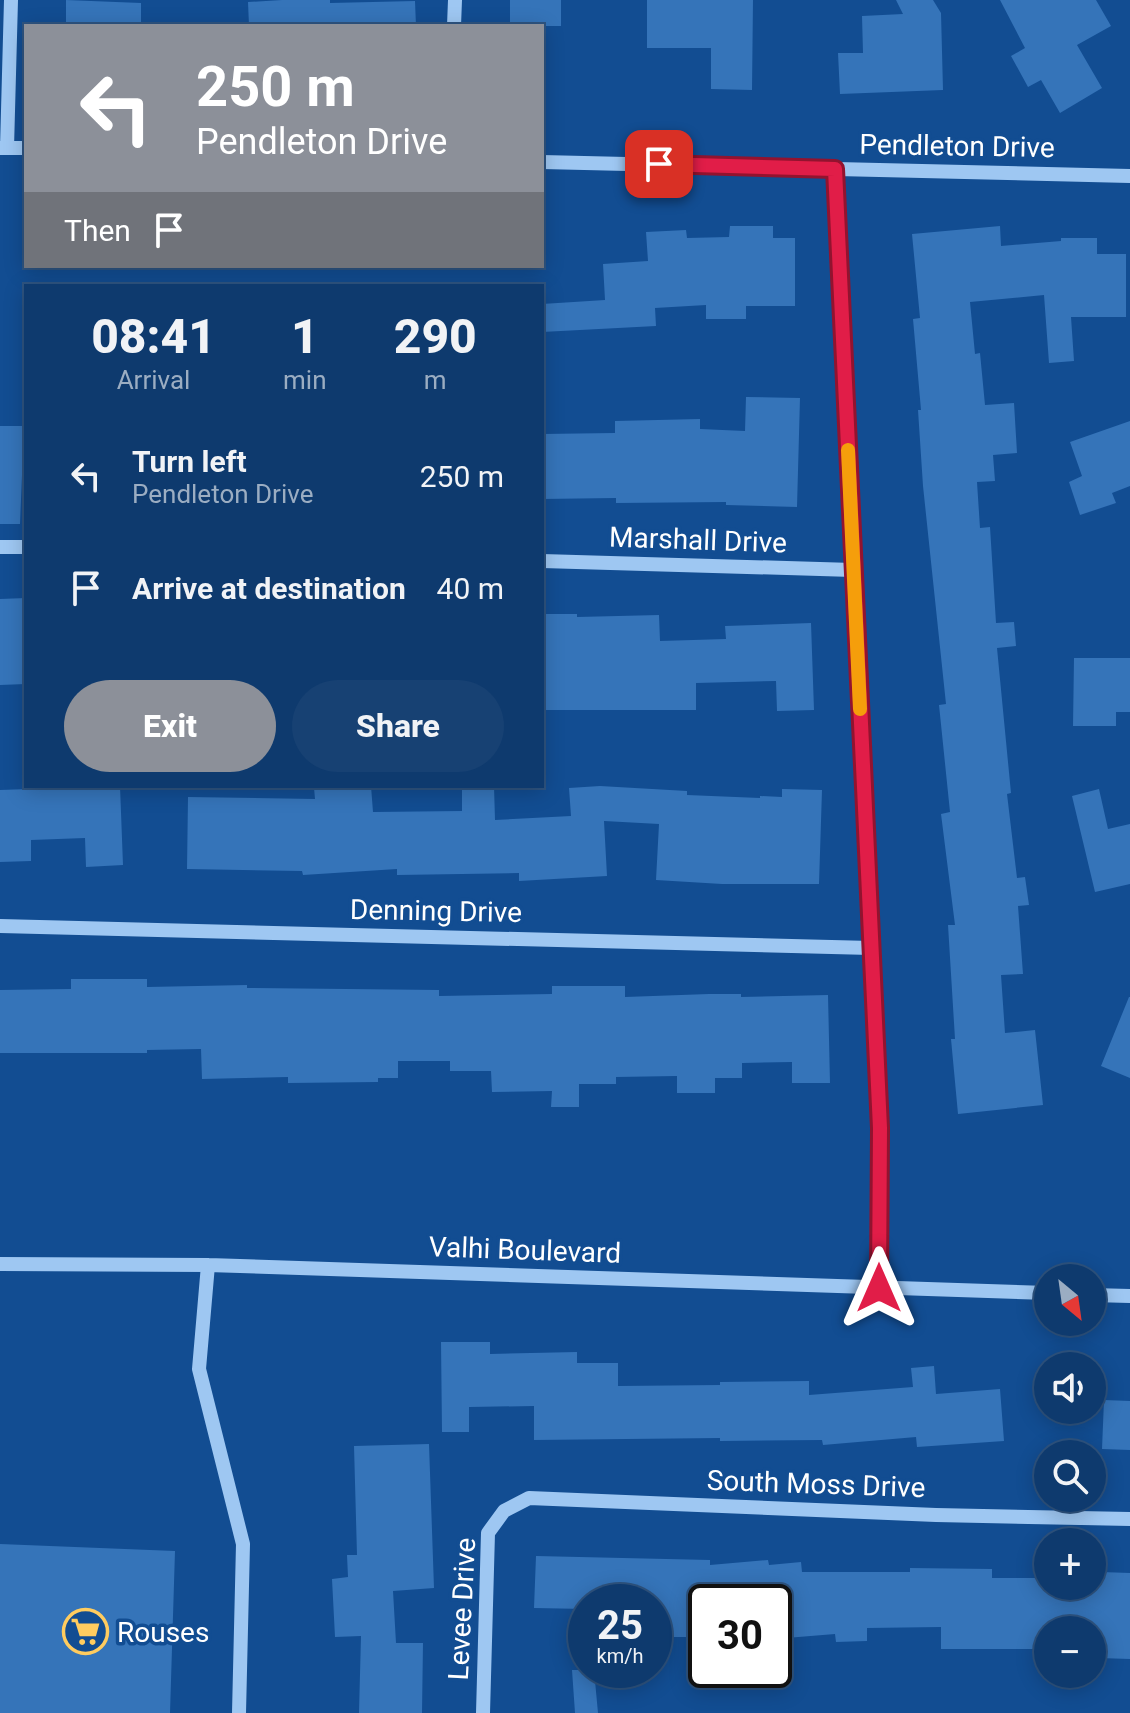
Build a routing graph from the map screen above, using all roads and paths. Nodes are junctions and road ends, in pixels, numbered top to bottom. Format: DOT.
graph roads {
  1 [pos="11,0"];
  2 [pos="455,0"];
  3 [pos="454,24"];
  4 [pos="3,148"];
  5 [pos="24,148"];
  6 [pos="544,162"];
  7 [pos="835,169"];
  8 [pos="1130,176"];
  9 [pos="0,547"];
  10 [pos="24,547"];
  11 [pos="544,561"];
  12 [pos="853,570"];
  13 [pos="0,926"];
  14 [pos="871,948"];
  15 [pos="0,1264"];
  16 [pos="208,1265"];
  17 [pos="879,1288"];
  18 [pos="1034,1293"];
  19 [pos="1106,1295"];
  20 [pos="1130,1296"];
  21 [pos="504,1511"];
  22 [pos="1130,1519"];
  23 [pos="239,1713"];
  24 [pos="483,1713"];
  1 -- 4 [label="street"];
  2 -- 3 [label="street"];
  4 -- 5 [label="street"];
  6 -- 7 [label="street, Pendleton Drive"];
  7 -- 8 [label="street, Pendleton Drive"];
  7 -- 12 [label="street"];
  9 -- 10 [label="street"];
  11 -- 12 [label="street, Marshall Drive"];
  12 -- 14 [label="street"];
  13 -- 14 [label="street, Denning Drive"];
  14 -- 17 [label="street"];
  15 -- 16 [label="street, Valhi Boulevard"];
  16 -- 17 [label="street, Valhi Boulevard"];
  16 -- 23 [label="street"];
  17 -- 18 [label="street, Valhi Boulevard"];
  19 -- 20 [label="street"];
  21 -- 22 [label="street, South Moss Drive"];
  21 -- 24 [label="street, Levee Drive"];
}
